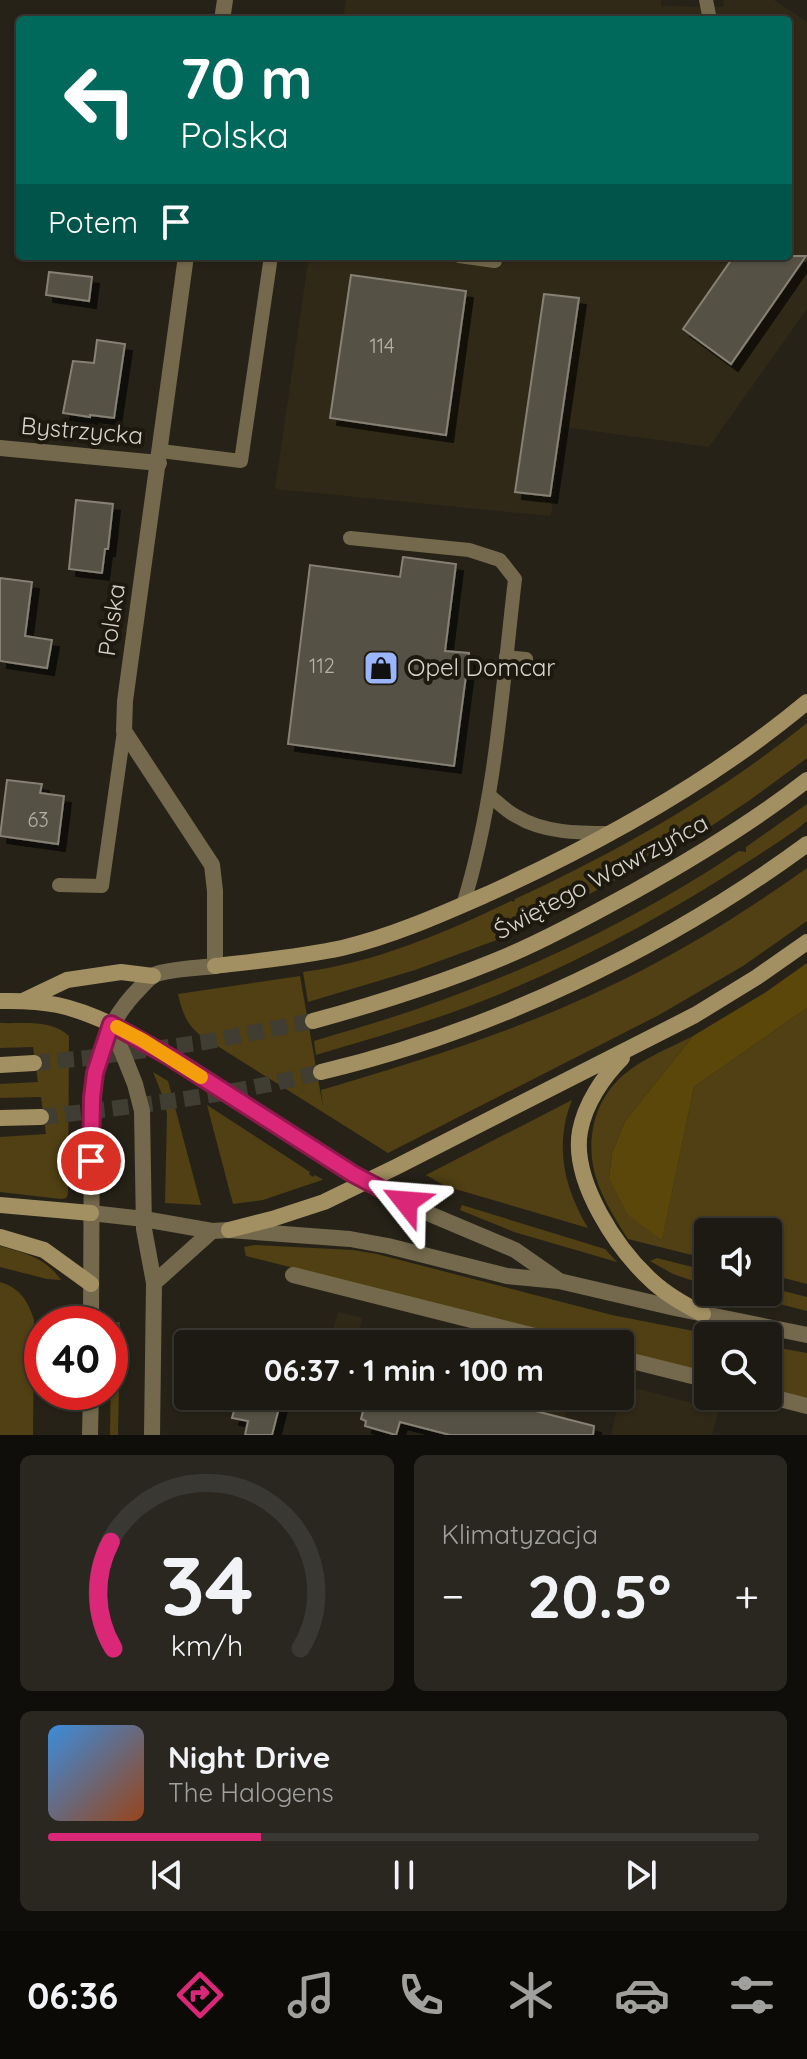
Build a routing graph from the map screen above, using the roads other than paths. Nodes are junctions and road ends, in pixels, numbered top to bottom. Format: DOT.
graph roads {
  1 [pos="185,260"];
  2 [pos="270,260"];
  3 [pos="488,260"];
  4 [pos="495,261"];
  5 [pos="0,448"];
  6 [pos="160,457"];
  7 [pos="350,538"];
  8 [pos="506,657"];
  9 [pos="526,659"];
  10 [pos="807,702"];
  11 [pos="124,731"];
  12 [pos="807,780"];
  13 [pos="490,796"];
  14 [pos="610,833"];
  15 [pos="807,844"];
  16 [pos="59,885"];
  17 [pos="463,905"];
  18 [pos="807,942"];
  19 [pos="215,966"];
  20 [pos="153,976"];
  21 [pos="25,1000"];
  22 [pos="0,1001"];
  23 [pos="313,1021"];
  24 [pos="111,1024"];
  25 [pos="633,1047"];
  26 [pos="34,1063"];
  27 [pos="0,1065"];
  28 [pos="321,1072"];
  29 [pos="41,1117"];
  30 [pos="0,1118"];
  31 [pos="367,1181"];
  32 [pos="0,1205"];
  33 [pos="91,1213"];
  34 [pos="144,1219"];
  35 [pos="220,1230"];
  36 [pos="0,1237"];
  37 [pos="293,1275"];
  38 [pos="559,1281"];
  39 [pos="154,1283"];
  40 [pos="91,1284"];
  41 [pos="91,1306"];
  42 [pos="703,1314"];
  43 [pos="511,1330"];
  44 [pos="807,1335"];
  45 [pos="634,1362"];
  46 [pos="694,1376"];
  47 [pos="782,1400"];
  48 [pos="807,1406"];
  49 [pos="91,1410"];
  50 [pos="90,1435"];
  51 [pos="152,1435"];
  1 -- 6 [label="street, Polska"];
  2 -- 6 [label="lane"];
  3 -- 4 [label="lane"];
  5 -- 6 [label="street, Bystrzycka"];
  6 -- 11 [label="street, Polska"];
  7 -- 8 [label="lane"];
  8 -- 9 [label="lane"];
  8 -- 13 [label="lane"];
  10 -- 14 [label="main road"];
  11 -- 16 [label="lane"];
  11 -- 19 [label="street"];
  12 -- 23 [label="main road, Świętego Wawrzyńca"];
  13 -- 14 [label="lane"];
  13 -- 17 [label="lane"];
  14 -- 17 [label="main road"];
  15 -- 28 [label="main road"];
  17 -- 19 [label="main road"];
  18 -- 25 [label="main road"];
  19 -- 20 [label="street"];
  20 -- 21 [label="main road"];
  20 -- 24 [label="street"];
  21 -- 22 [label="main road"];
  21 -- 24 [label="main road"];
  24 -- 31 [label="street"];
  24 -- 33 [label="street"];
  24 -- 34 [label="street"];
  25 -- 31 [label="main road"];
  25 -- 42 [label="main road"];
  26 -- 27 [label="main road"];
  29 -- 30 [label="main road"];
  31 -- 35 [label="main road"];
  31 -- 38 [label="street"];
  32 -- 33 [label="main road"];
  33 -- 34 [label="street"];
  33 -- 40 [label="street"];
  34 -- 35 [label="street"];
  34 -- 39 [label="street"];
  35 -- 38 [label="street"];
  35 -- 39 [label="street"];
  36 -- 40 [label="main road"];
  37 -- 43 [label="street"];
  38 -- 42 [label="street"];
  39 -- 51 [label="street"];
  40 -- 41 [label="street"];
  42 -- 44 [label="street"];
  45 -- 46 [label="street"];
  47 -- 48 [label="street"];
  49 -- 50 [label="street"];
}
